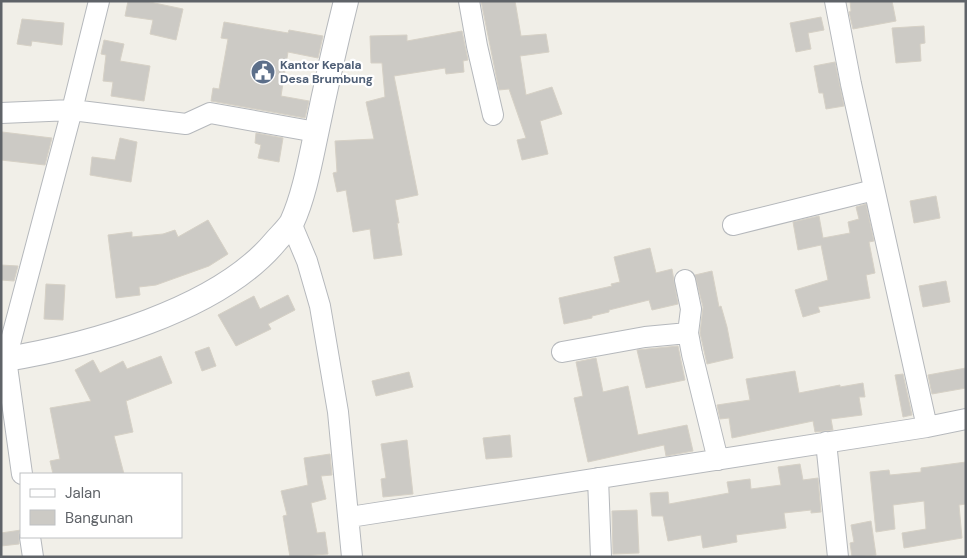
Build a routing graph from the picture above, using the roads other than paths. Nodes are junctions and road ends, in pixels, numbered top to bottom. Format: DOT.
graph roads {
  1 [pos="99,1"];
  2 [pos="346,1"];
  3 [pos="470,1"];
  4 [pos="835,1"];
  5 [pos="72,110"];
  6 [pos="1,113"];
  7 [pos="493,115"];
  8 [pos="316,132"];
  9 [pos="874,190"];
  10 [pos="291,223"];
  11 [pos="733,225"];
  12 [pos="685,280"];
  13 [pos="688,333"];
  14 [pos="562,352"];
  15 [pos="4,360"];
  16 [pos="966,419"];
  17 [pos="927,426"];
  18 [pos="826,442"];
  19 [pos="718,460"];
  20 [pos="22,473"];
  21 [pos="598,478"];
  22 [pos="350,517"];
  23 [pos="30,538"];
  24 [pos="33,557"];
  25 [pos="352,557"];
  26 [pos="601,557"];
  27 [pos="838,557"];
  1 -- 5 [label="street"];
  2 -- 8 [label="street"];
  3 -- 7 [label="street"];
  4 -- 9 [label="street"];
  5 -- 6 [label="street"];
  5 -- 8 [label="street"];
  5 -- 15 [label="street"];
  8 -- 10 [label="street"];
  9 -- 11 [label="street"];
  9 -- 17 [label="street"];
  10 -- 15 [label="street"];
  10 -- 22 [label="street"];
  12 -- 13 [label="street"];
  13 -- 14 [label="street"];
  13 -- 19 [label="street"];
  15 -- 20 [label="street"];
  16 -- 17 [label="street"];
  17 -- 18 [label="street"];
  18 -- 19 [label="street"];
  18 -- 27 [label="street"];
  19 -- 21 [label="street"];
  21 -- 22 [label="street"];
  21 -- 26 [label="street"];
  22 -- 25 [label="street"];
  23 -- 24 [label="street"];
}
